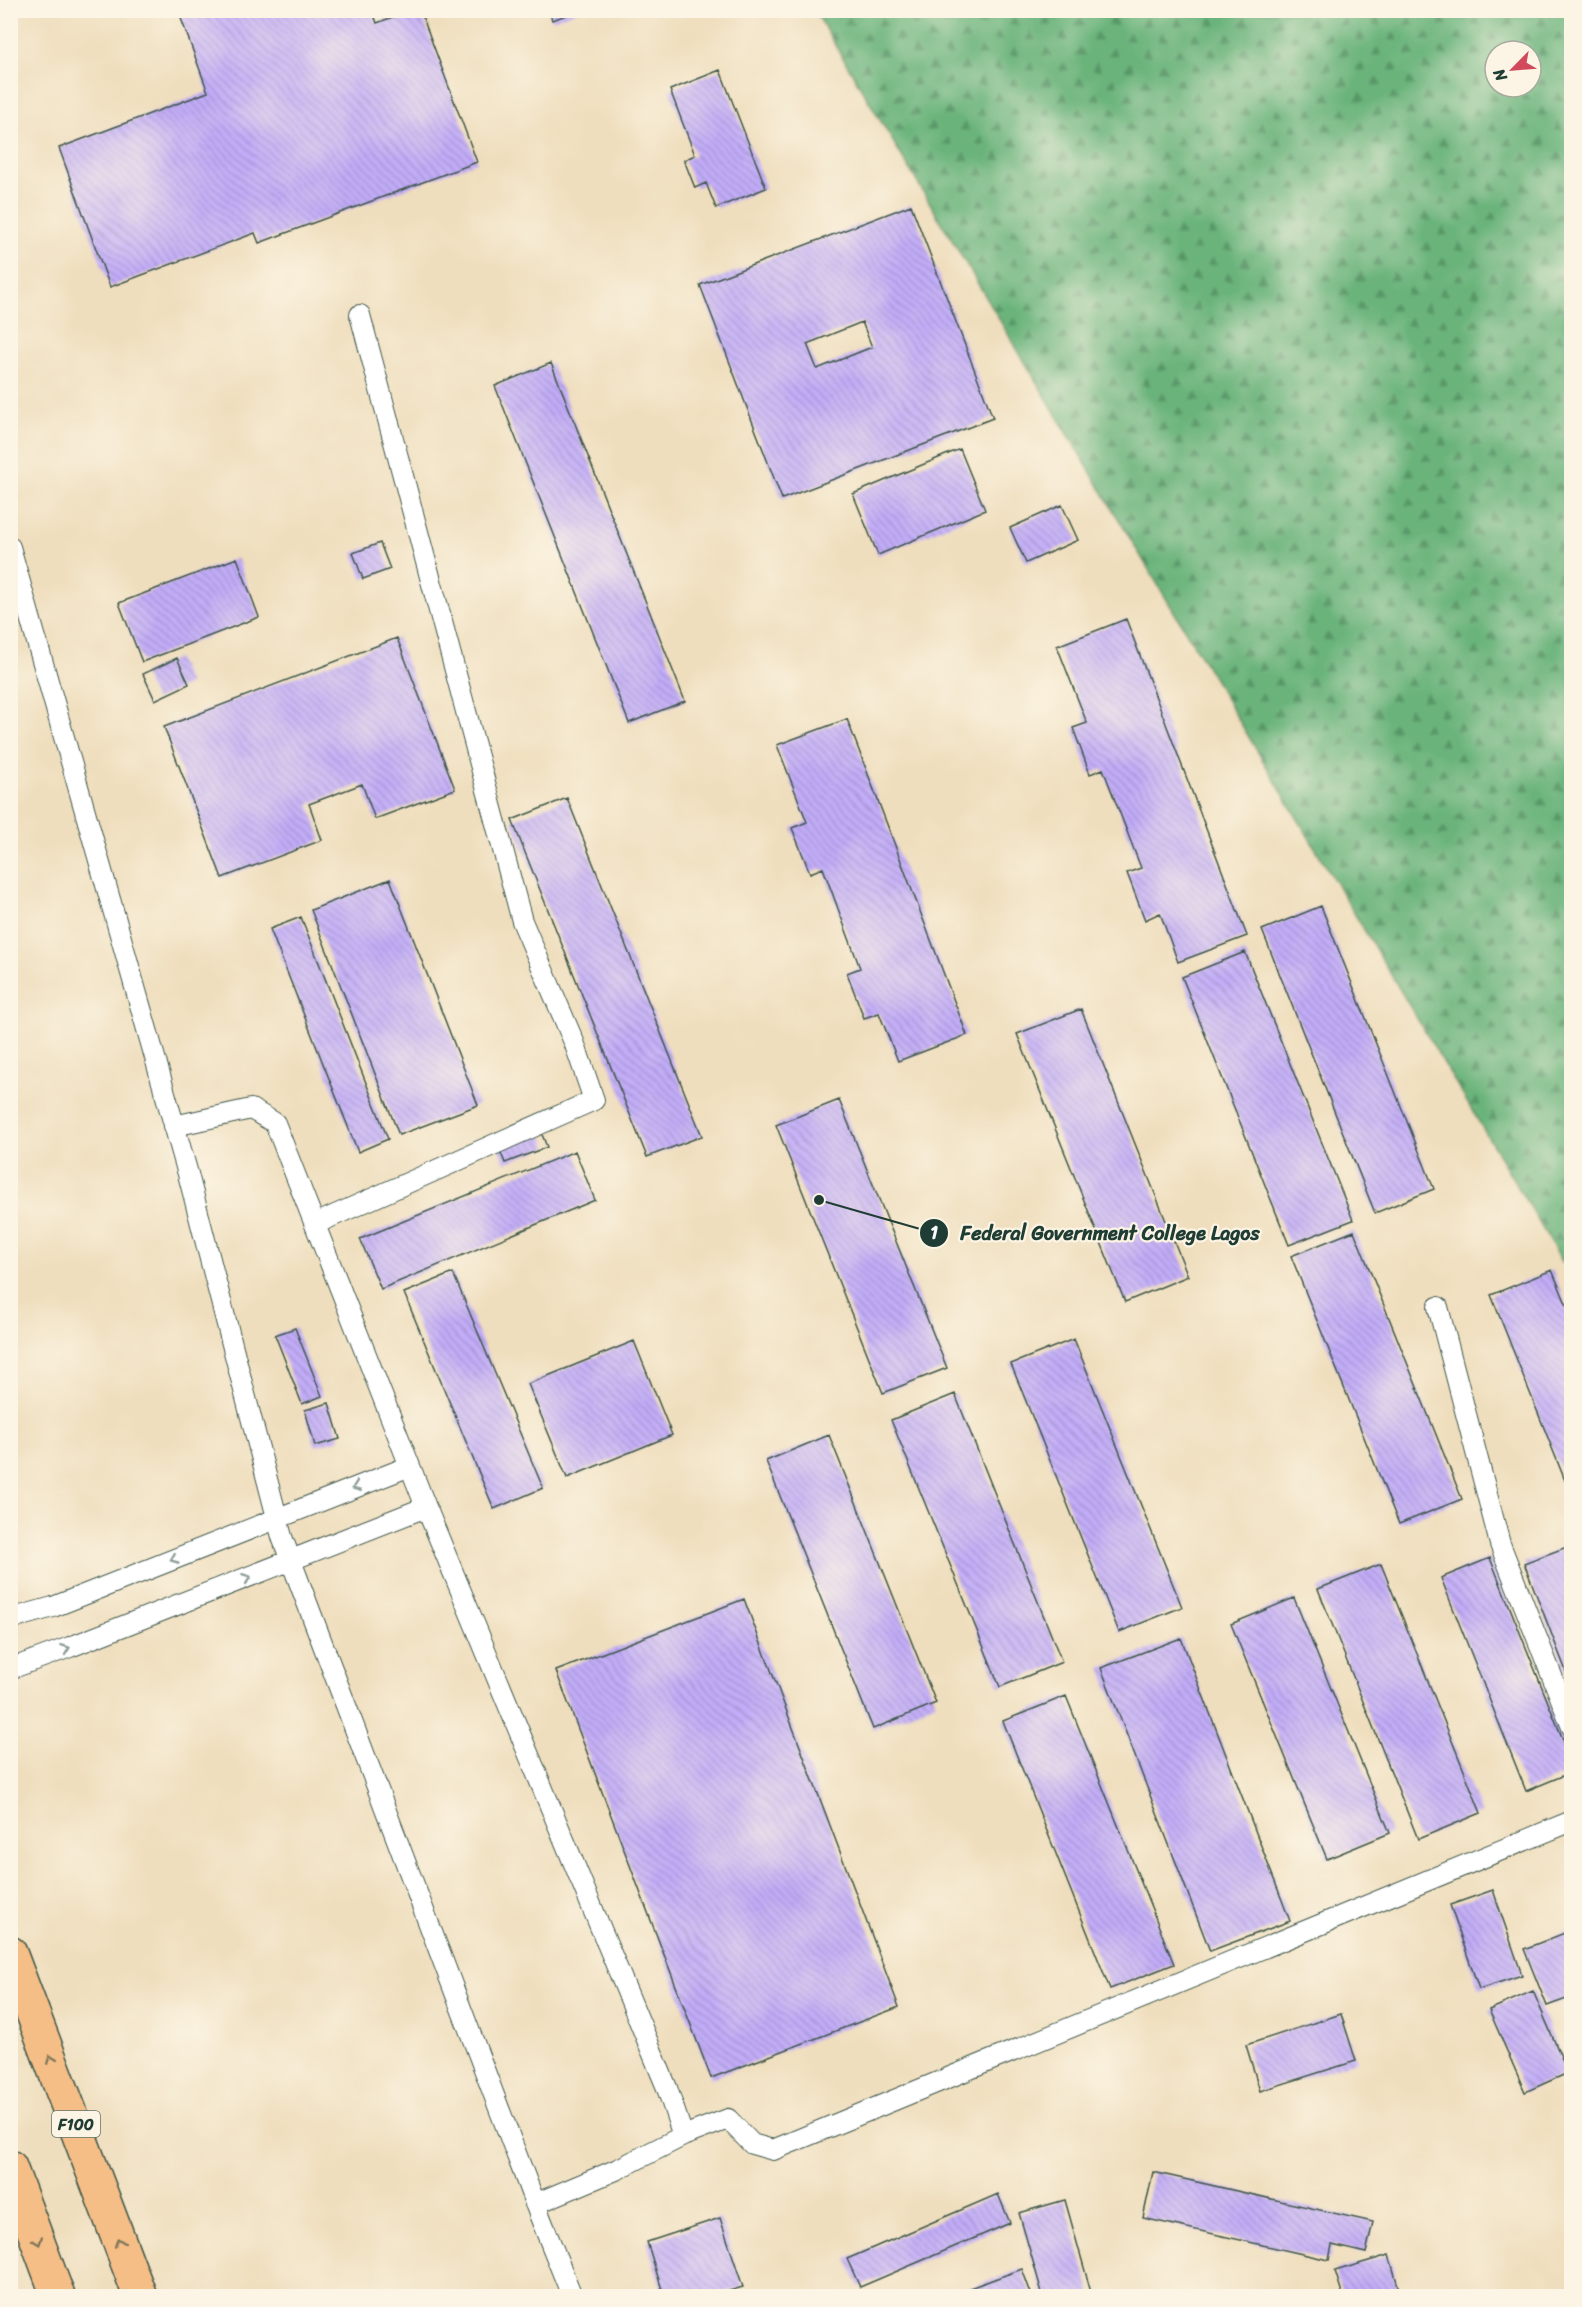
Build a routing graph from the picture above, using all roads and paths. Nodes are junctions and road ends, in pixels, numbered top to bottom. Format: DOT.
graph roads {
  1 [pos="360,315"];
  2 [pos="10,547"];
  3 [pos="174,1126"];
  4 [pos="315,1224"];
  5 [pos="1438,1307"];
  6 [pos="410,1466"];
  7 [pos="426,1507"];
  8 [pos="277,1518"];
  9 [pos="290,1560"];
  10 [pos="10,1619"];
  11 [pos="10,1669"];
  12 [pos="1572,1727"];
  13 [pos="1572,1821"];
  14 [pos="10,1953"];
  15 [pos="683,2136"];
  16 [pos="10,2167"];
  17 [pos="535,2204"];
  18 [pos="58,2296"];
  19 [pos="140,2296"];
  20 [pos="572,2296"];
  1 -- 4 [label="lane"];
  2 -- 3 [label="lane"];
  3 -- 4 [label="lane"];
  3 -- 8 [label="lane"];
  4 -- 6 [label="lane"];
  5 -- 12 [label="lane"];
  6 -- 7 [label="lane"];
  6 -- 8 [label="lane, one-way"];
  7 -- 9 [label="lane"];
  7 -- 15 [label="lane"];
  8 -- 9 [label="lane"];
  8 -- 10 [label="lane, one-way"];
  11 -- 9 [label="lane, one-way"];
  9 -- 17 [label="lane"];
  13 -- 15 [label="lane"];
  19 -- 14 [label="highway, F100, one-way"];
  15 -- 17 [label="lane"];
  16 -- 18 [label="highway, one-way"];
  17 -- 20 [label="lane"];
}
